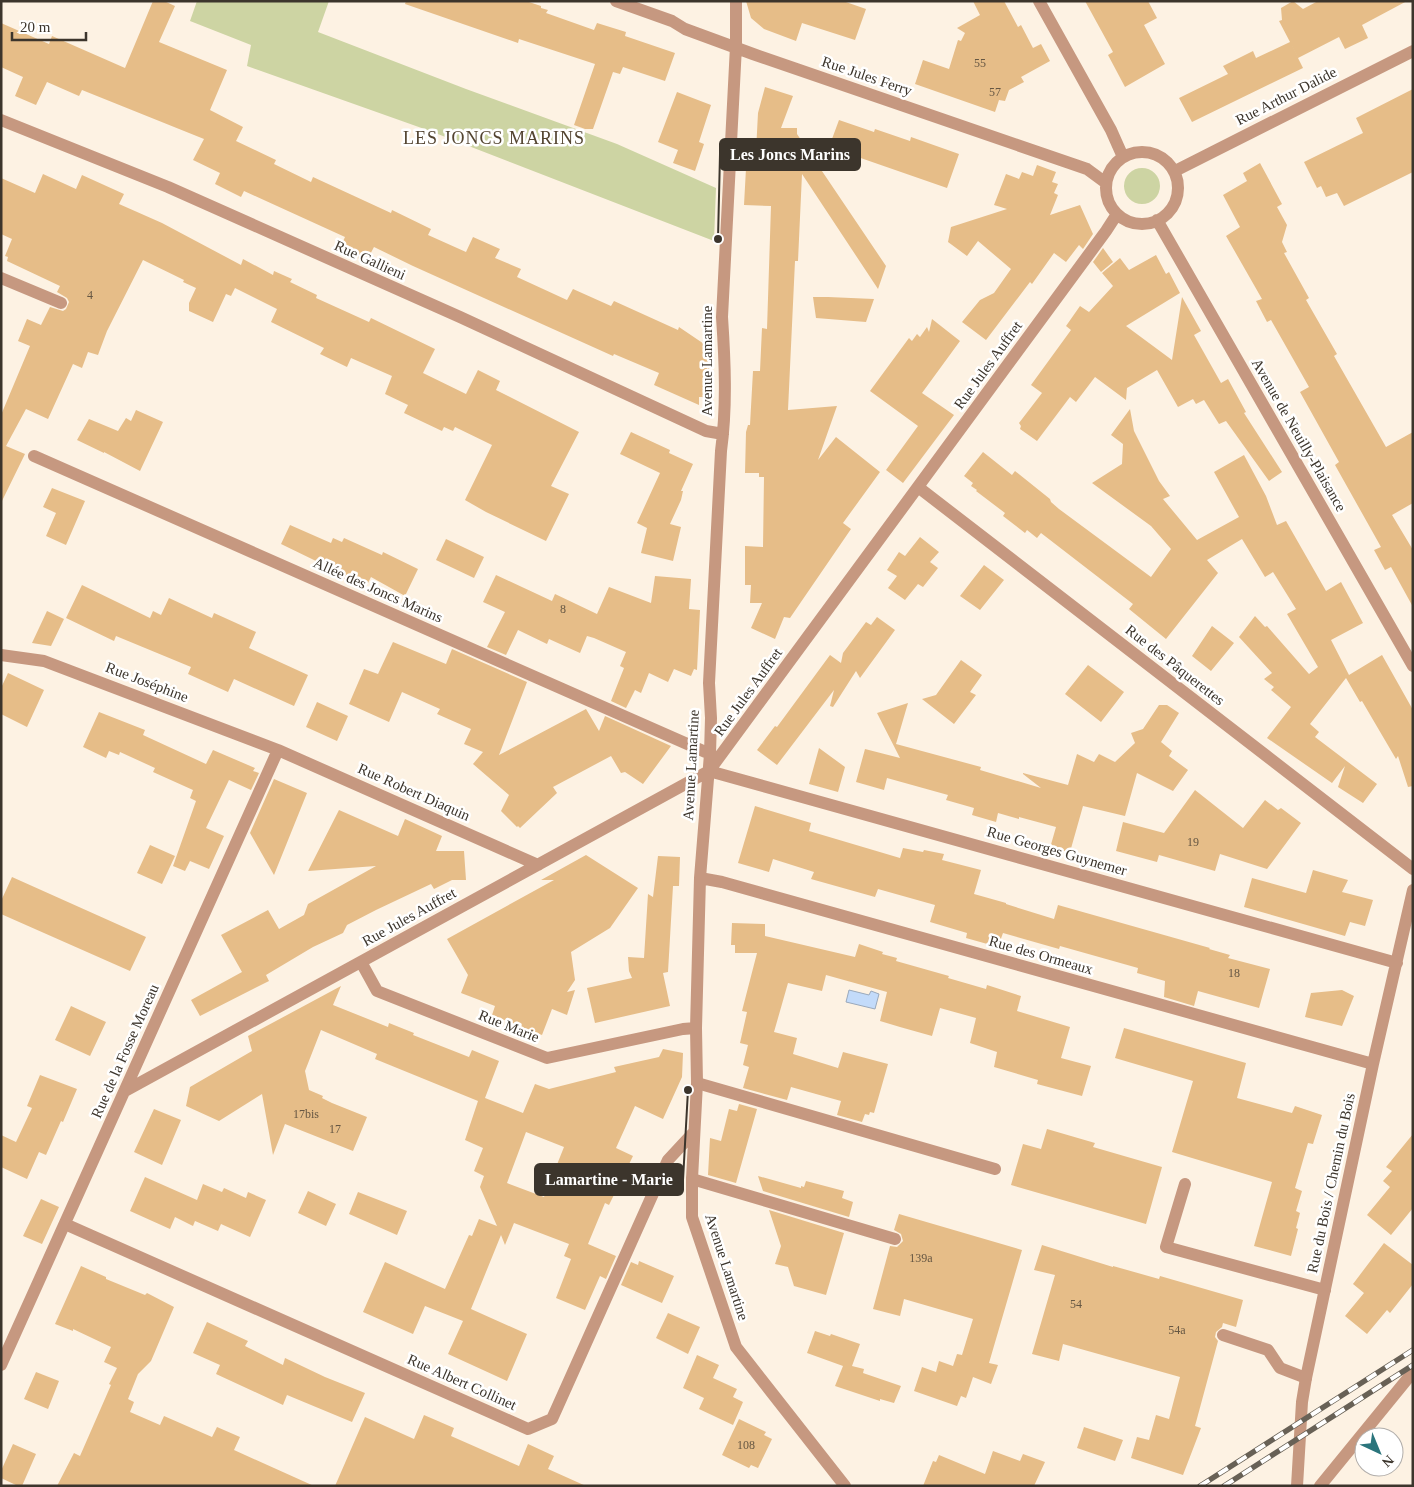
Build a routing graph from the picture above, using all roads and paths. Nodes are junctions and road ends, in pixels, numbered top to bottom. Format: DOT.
graph roads {
  1 [pos="616,1"];
  2 [pos="736,1"];
  3 [pos="1039,1"];
  4 [pos="736,46"];
  5 [pos="1413,51"];
  6 [pos="1,120"];
  7 [pos="1123,156"];
  8 [pos="1174,172"];
  9 [pos="1106,183"];
  10 [pos="1117,214"];
  11 [pos="1157,220"];
  12 [pos="1,278"];
  13 [pos="61,303"];
  14 [pos="723,434"];
  15 [pos="34,456"];
  16 [pos="918,487"];
  17 [pos="1,656"];
  18 [pos="1413,666"];
  19 [pos="278,750"];
  20 [pos="710,754"];
  21 [pos="709,771"];
  22 [pos="538,864"];
  23 [pos="1413,869"];
  24 [pos="700,878"];
  25 [pos="1413,890"];
  26 [pos="361,962"];
  27 [pos="1396,963"];
  28 [pos="696,1028"];
  29 [pos="1373,1064"];
  30 [pos="697,1083"];
  31 [pos="125,1091"];
  32 [pos="694,1132"];
  33 [pos="995,1169"];
  34 [pos="692,1180"];
  35 [pos="1185,1184"];
  36 [pos="65,1224"];
  37 [pos="895,1239"];
  38 [pos="1325,1290"];
  39 [pos="1223,1335"];
  40 [pos="1,1365"];
  41 [pos="1413,1372"];
  42 [pos="1306,1378"];
  43 [pos="845,1486"];
  44 [pos="1297,1486"];
  45 [pos="1320,1486"];
  1 -- 4 [label="street, Rue Jules Ferry"];
  2 -- 4 [label="street, Avenue Lamartine"];
  3 -- 7 [label="street"];
  4 -- 9 [label="street, Rue Jules Ferry"];
  4 -- 14 [label="street, Avenue Lamartine"];
  5 -- 8 [label="street, Rue Arthur Dalide"];
  6 -- 14 [label="street, Rue Gallieni"];
  7 -- 8 [label="street"];
  7 -- 9 [label="street"];
  8 -- 11 [label="street"];
  9 -- 10 [label="street"];
  10 -- 11 [label="street"];
  10 -- 16 [label="street, Rue Jules Auffret"];
  11 -- 18 [label="street, Avenue de Neuilly-Plaisance"];
  12 -- 13 [label="street"];
  14 -- 20 [label="street, Avenue Lamartine"];
  15 -- 20 [label="street, Allée des Joncs Marins"];
  16 -- 21 [label="street, Rue Jules Auffret"];
  16 -- 23 [label="street, Rue des Pâquerettes"];
  17 -- 19 [label="street, Rue Joséphine"];
  19 -- 22 [label="street, Rue Robert Diaquin"];
  19 -- 31 [label="street, Rue de la Fosse Moreau"];
  20 -- 21 [label="street, Avenue Lamartine"];
  21 -- 22 [label="street, Rue Jules Auffret"];
  21 -- 24 [label="street, Avenue Lamartine"];
  21 -- 27 [label="street, Rue Georges Guynemer"];
  22 -- 26 [label="street, Rue Jules Auffret"];
  24 -- 28 [label="street, Avenue Lamartine"];
  24 -- 29 [label="street, Rue des Ormeaux"];
  25 -- 27 [label="street, Rue du Bois / Chemin du Bois"];
  26 -- 28 [label="street, Rue Marie"];
  26 -- 31 [label="street, Rue Jules Auffret"];
  27 -- 29 [label="street, Rue du Bois / Chemin du Bois"];
  28 -- 30 [label="street, Avenue Lamartine"];
  29 -- 38 [label="street, Rue du Bois / Chemin du Bois"];
  30 -- 32 [label="street, Avenue Lamartine"];
  30 -- 33 [label="street"];
  31 -- 36 [label="street, Rue de la Fosse Moreau"];
  32 -- 34 [label="street, Avenue Lamartine"];
  32 -- 36 [label="street, Rue Albert Collinet"];
  34 -- 37 [label="street"];
  34 -- 43 [label="street, Avenue Lamartine"];
  35 -- 38 [label="street"];
  36 -- 40 [label="street, Rue de la Fosse Moreau"];
  38 -- 42 [label="street, Rue du Bois / Chemin du Bois"];
  39 -- 42 [label="street"];
  41 -- 45 [label="street"];
  42 -- 44 [label="street, Rue du Bois / Chemin du Bois"];
}
